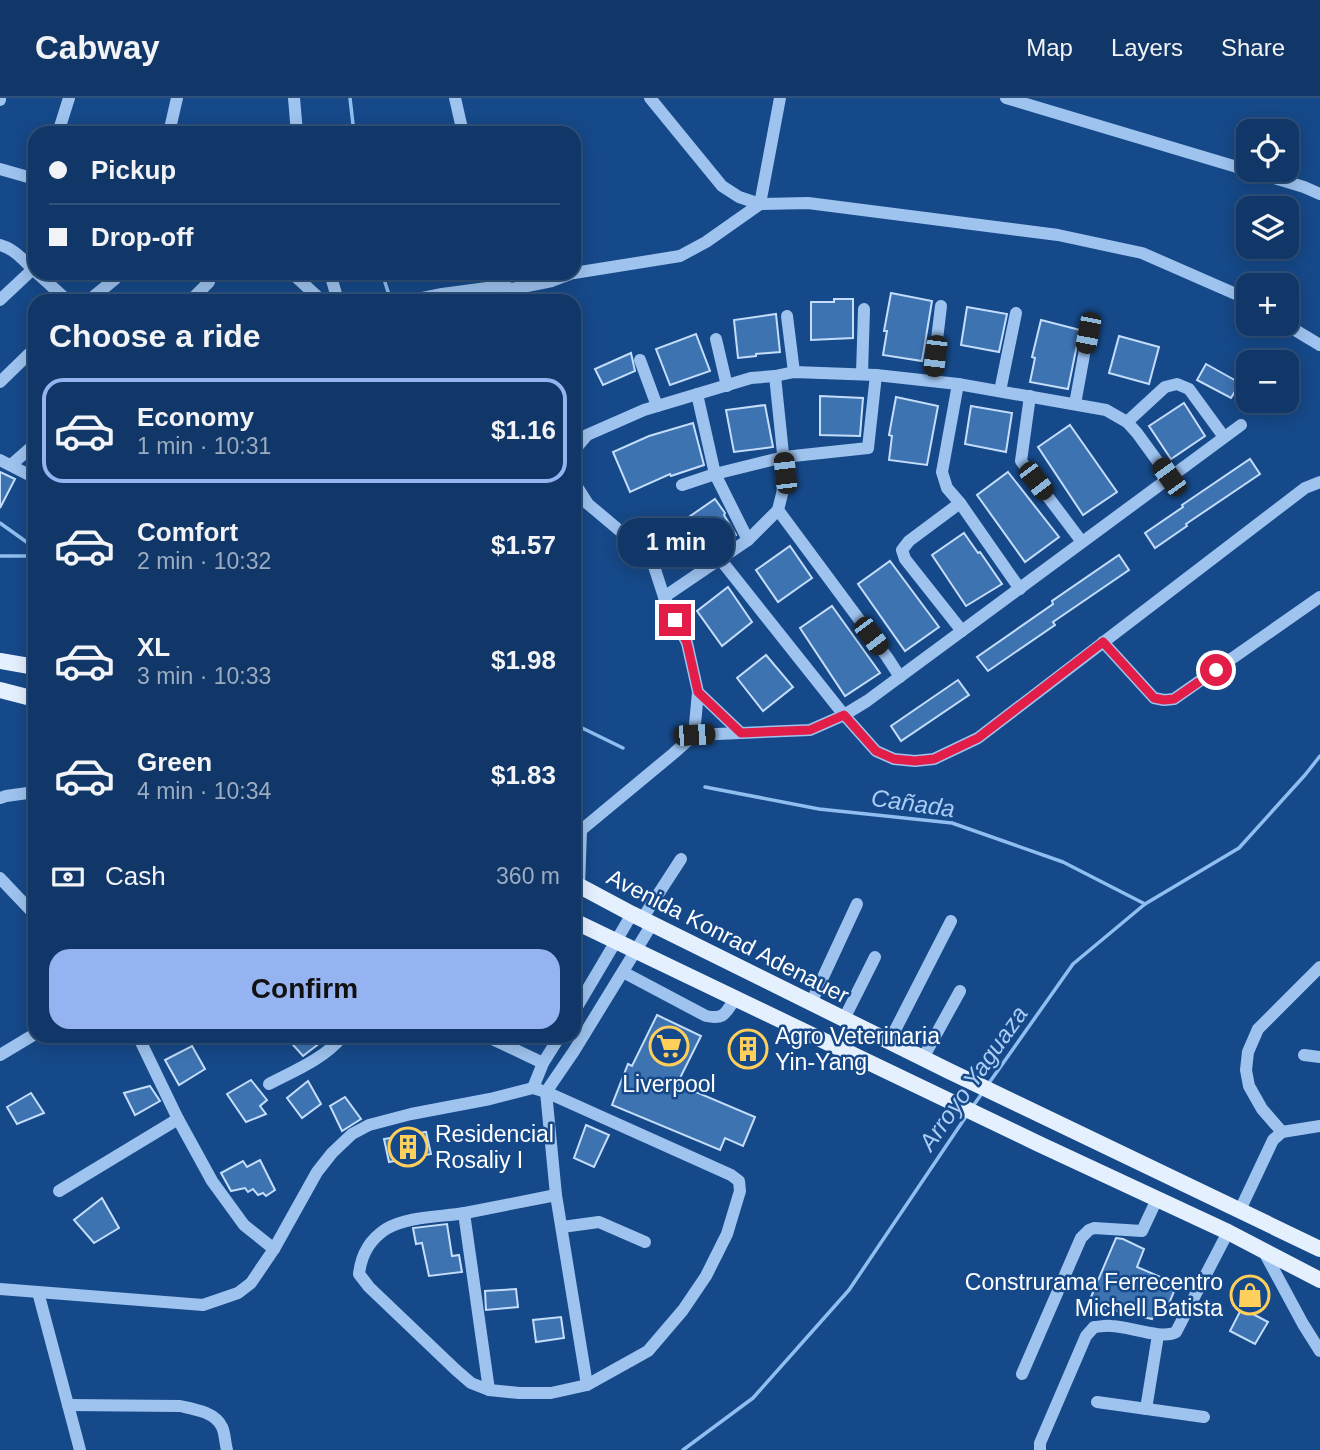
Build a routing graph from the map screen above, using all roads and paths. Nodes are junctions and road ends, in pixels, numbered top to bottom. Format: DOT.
graph roads {
  1 [pos="69,98"];
  2 [pos="177,98"];
  3 [pos="294,98"];
  4 [pos="454,98"];
  5 [pos="650,98"];
  6 [pos="780,98"];
  7 [pos="1006,98"];
  8 [pos="659,104"];
  9 [pos="60,126"];
  10 [pos="171,126"];
  11 [pos="296,126"];
  12 [pos="462,126"];
  13 [pos="0,169"];
  14 [pos="28,177"];
  15 [pos="1320,194"];
  16 [pos="760,204"];
  17 [pos="0,245"];
  18 [pos="28,264"];
  19 [pos="581,272"];
  20 [pos="28,277"];
  21 [pos="45,280"];
  22 [pos="114,280"];
  23 [pos="300,280"];
  24 [pos="496,280"];
  25 [pos="501,280"];
  26 [pos="555,280"];
  27 [pos="209,282"];
  28 [pos="60,294"];
  29 [pos="97,294"];
  30 [pos="197,294"];
  31 [pos="314,294"];
  32 [pos="442,294"];
  33 [pos="1236,294"];
  34 [pos="0,300"];
  35 [pos="942,306"];
  36 [pos="864,309"];
  37 [pos="1016,313"];
  38 [pos="787,316"];
  39 [pos="1299,332"];
  40 [pos="1088,333"];
  41 [pos="716,339"];
  42 [pos="1320,345"];
  43 [pos="28,355"];
  44 [pos="640,360"];
  45 [pos="794,372"];
  46 [pos="869,374"];
  47 [pos="775,376"];
  48 [pos="932,381"];
  49 [pos="0,383"];
  50 [pos="958,384"];
  51 [pos="727,386"];
  52 [pos="1000,391"];
  53 [pos="697,394"];
  54 [pos="1030,396"];
  55 [pos="1075,404"];
  56 [pos="657,406"];
  57 [pos="1127,422"];
  58 [pos="1241,425"];
  59 [pos="1224,438"];
  60 [pos="581,442"];
  61 [pos="28,449"];
  62 [pos="784,457"];
  63 [pos="6,463"];
  64 [pos="28,474"];
  65 [pos="715,474"];
  66 [pos="1169,477"];
  67 [pos="1320,482"];
  68 [pos="682,485"];
  69 [pos="581,493"];
  70 [pos="960,503"];
  71 [pos="778,510"];
  72 [pos="748,540"];
  73 [pos="1082,542"];
  74 [pos="720,559"];
  75 [pos="1020,589"];
  76 [pos="663,597"];
  77 [pos="1320,597"];
  78 [pos="962,631"];
  79 [pos="1103,642"];
  80 [pos="0,661"];
  81 [pos="28,666"];
  82 [pos="900,677"];
  83 [pos="0,690"];
  84 [pos="698,692"];
  85 [pos="18,694"];
  86 [pos="28,697"];
  87 [pos="0,700"];
  88 [pos="844,715"];
  89 [pos="741,733"];
  90 [pos="694,735"];
  91 [pos="28,793"];
  92 [pos="0,798"];
  93 [pos="581,830"];
  94 [pos="681,859"];
  95 [pos="0,878"];
  96 [pos="581,887"];
  97 [pos="858,904"];
  98 [pos="28,908"];
  99 [pos="642,919"];
  100 [pos="951,921"];
  101 [pos="581,924"];
  102 [pos="616,942"];
  103 [pos="636,951"];
  104 [pos="875,957"];
  105 [pos="1320,967"];
  106 [pos="624,972"];
  107 [pos="960,991"];
  108 [pos="735,999"];
  109 [pos="581,1000"];
  110 [pos="811,1003"];
  111 [pos="844,1019"];
  112 [pos="28,1038"];
  113 [pos="581,1040"];
  114 [pos="889,1042"];
  115 [pos="144,1043"];
  116 [pos="337,1043"];
  117 [pos="501,1043"];
  118 [pos="555,1043"];
  119 [pos="579,1043"];
  120 [pos="0,1054"];
  121 [pos="1304,1055"];
  122 [pos="1320,1057"];
  123 [pos="923,1058"];
  124 [pos="543,1063"];
  125 [pos="269,1084"];
  126 [pos="533,1088"];
  127 [pos="546,1092"];
  128 [pos="178,1119"];
  129 [pos="1320,1126"];
  130 [pos="1282,1132"];
  131 [pos="59,1191"];
  132 [pos="556,1195"];
  133 [pos="1157,1199"];
  134 [pos="1240,1210"];
  135 [pos="464,1213"];
  136 [pos="562,1227"];
  137 [pos="1228,1232"];
  138 [pos="645,1242"];
  139 [pos="274,1249"];
  140 [pos="1320,1249"];
  141 [pos="1262,1250"];
  142 [pos="1320,1280"];
  143 [pos="0,1289"];
  144 [pos="38,1292"];
  145 [pos="1158,1335"];
  146 [pos="1320,1350"];
  147 [pos="1022,1374"];
  148 [pos="587,1385"];
  149 [pos="489,1390"];
  150 [pos="1097,1402"];
  151 [pos="68,1405"];
  152 [pos="1146,1409"];
  153 [pos="1204,1417"];
  154 [pos="80,1450"];
  155 [pos="227,1450"];
  156 [pos="1040,1450"];
  1 -- 9 [label="street"];
  2 -- 10 [label="street"];
  3 -- 11 [label="street"];
  4 -- 12 [label="street"];
  5 -- 8 [label="street"];
  6 -- 16 [label="street"];
  7 -- 15 [label="street"];
  8 -- 16 [label="street"];
  13 -- 14 [label="street"];
  16 -- 19 [label="street"];
  16 -- 33 [label="street"];
  17 -- 18 [label="street"];
  20 -- 34 [label="street"];
  21 -- 28 [label="street"];
  22 -- 29 [label="street"];
  23 -- 31 [label="street"];
  24 -- 32 [label="street"];
  25 -- 26 [label="street"];
  27 -- 30 [label="street"];
  35 -- 48 [label="street"];
  36 -- 46 [label="street"];
  37 -- 52 [label="street"];
  38 -- 45 [label="street"];
  39 -- 42 [label="street"];
  40 -- 55 [label="street"];
  41 -- 51 [label="street"];
  43 -- 49 [label="street"];
  44 -- 56 [label="street"];
  45 -- 46 [label="street"];
  45 -- 47 [label="street"];
  46 -- 48 [label="street"];
  46 -- 62 [label="street"];
  47 -- 51 [label="street"];
  47 -- 62 [label="street"];
  48 -- 50 [label="street"];
  50 -- 52 [label="street"];
  50 -- 70 [label="street"];
  51 -- 53 [label="street"];
  52 -- 54 [label="street"];
  53 -- 56 [label="street"];
  53 -- 65 [label="street"];
  54 -- 55 [label="street"];
  54 -- 73 [label="street"];
  55 -- 57 [label="street"];
  56 -- 60 [label="street"];
  57 -- 59 [label="street"];
  57 -- 66 [label="street"];
  58 -- 59 [label="street"];
  59 -- 66 [label="street"];
  61 -- 63 [label="street"];
  62 -- 65 [label="street"];
  62 -- 71 [label="street"];
  63 -- 64 [label="street"];
  65 -- 68 [label="street"];
  65 -- 72 [label="street"];
  66 -- 73 [label="street"];
  67 -- 79 [label="street"];
  69 -- 76 [label="street"];
  70 -- 75 [label="street"];
  70 -- 78 [label="street"];
  71 -- 72 [label="street"];
  71 -- 82 [label="street"];
  72 -- 74 [label="street"];
  73 -- 75 [label="street"];
  74 -- 76 [label="street"];
  74 -- 88 [label="street"];
  75 -- 78 [label="street"];
  76 -- 84 [label="street"];
  77 -- 79 [label="street"];
  78 -- 82 [label="street"];
  79 -- 88 [label="street"];
  80 -- 81 [label="main road"];
  82 -- 88 [label="street"];
  83 -- 85 [label="main road"];
  84 -- 89 [label="street"];
  84 -- 90 [label="street"];
  85 -- 86 [label="main road"];
  85 -- 87 [label="street"];
  88 -- 89 [label="street"];
  89 -- 90 [label="street"];
  90 -- 93 [label="street"];
  91 -- 92 [label="street"];
  94 -- 99 [label="street"];
  95 -- 98 [label="street"];
  96 -- 99 [label="main road, Avenida Konrad Adenauer"];
  97 -- 110 [label="street"];
  99 -- 102 [label="street"];
  99 -- 103 [label="street"];
  99 -- 110 [label="main road, Avenida Konrad Adenauer"];
  100 -- 114 [label="street"];
  101 -- 102 [label="main road"];
  102 -- 103 [label="main road"];
  102 -- 109 [label="street"];
  103 -- 106 [label="street"];
  103 -- 108 [label="main road"];
  104 -- 111 [label="street"];
  105 -- 130 [label="street"];
  106 -- 108 [label="street"];
  106 -- 113 [label="street"];
  107 -- 123 [label="street"];
  108 -- 133 [label="main road"];
  110 -- 111 [label="main road, Avenida Konrad Adenauer"];
  111 -- 114 [label="main road, Avenida Konrad Adenauer"];
  112 -- 120 [label="street"];
  114 -- 123 [label="main road, Avenida Konrad Adenauer"];
  115 -- 128 [label="street"];
  116 -- 125 [label="street"];
  117 -- 124 [label="street"];
  118 -- 124 [label="street"];
  119 -- 127 [label="street"];
  121 -- 122 [label="street"];
  123 -- 134 [label="main road, Avenida Konrad Adenauer"];
  124 -- 126 [label="street"];
  126 -- 127 [label="street"];
  126 -- 139 [label="street"];
  127 -- 132 [label="street"];
  127 -- 148 [label="street"];
  128 -- 131 [label="street"];
  128 -- 139 [label="street"];
  129 -- 130 [label="street"];
  130 -- 134 [label="street"];
  132 -- 135 [label="street"];
  132 -- 136 [label="street"];
  133 -- 137 [label="main road"];
  133 -- 147 [label="street"];
  134 -- 140 [label="main road, Avenida Konrad Adenauer"];
  135 -- 149 [label="street"];
  135 -- 149 [label="street"];
  136 -- 138 [label="street"];
  136 -- 148 [label="street"];
  137 -- 141 [label="main road"];
  137 -- 145 [label="street"];
  139 -- 144 [label="street"];
  141 -- 142 [label="main road"];
  141 -- 146 [label="street"];
  143 -- 144 [label="street"];
  144 -- 151 [label="street"];
  145 -- 152 [label="street"];
  145 -- 156 [label="street"];
  148 -- 149 [label="street"];
  150 -- 152 [label="street"];
  151 -- 154 [label="street"];
  151 -- 155 [label="street"];
  152 -- 153 [label="street"];
}
